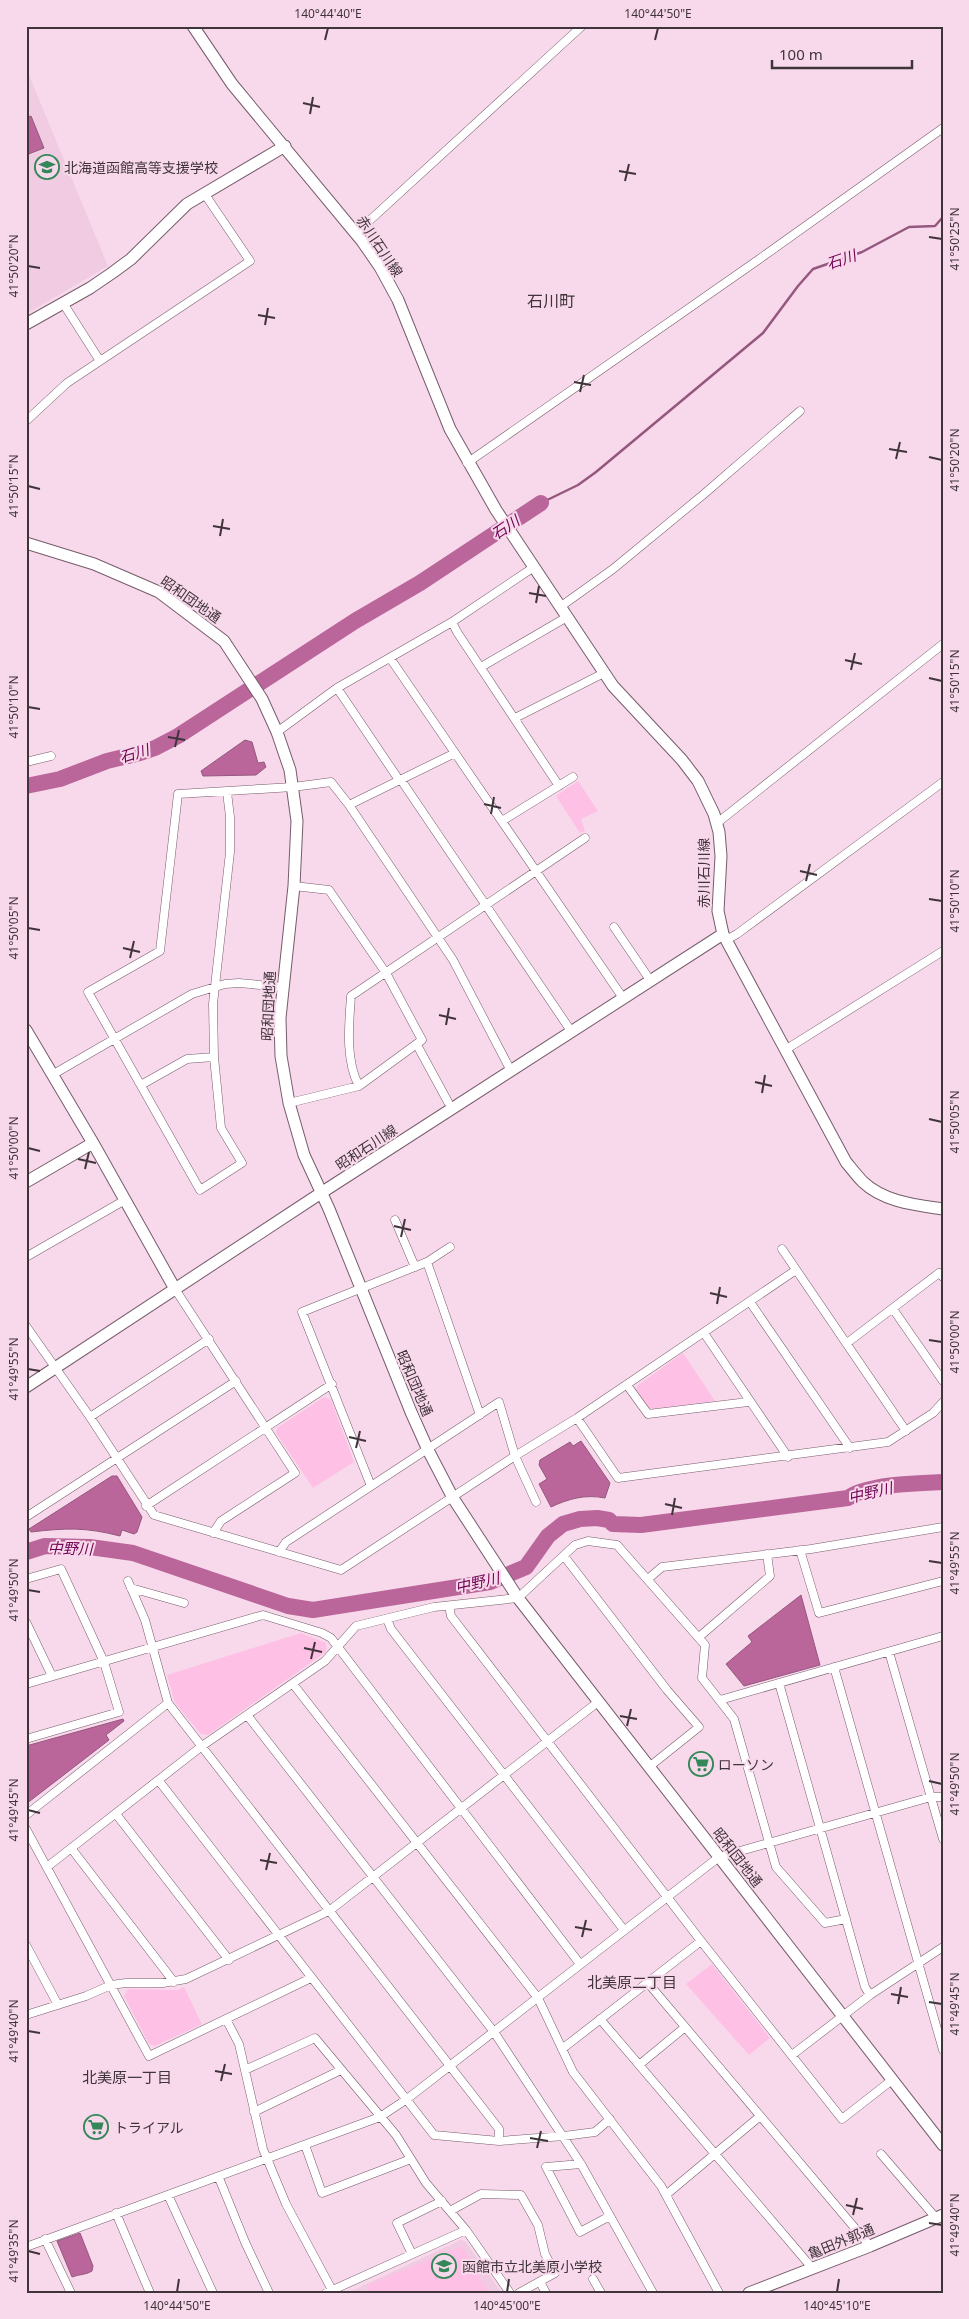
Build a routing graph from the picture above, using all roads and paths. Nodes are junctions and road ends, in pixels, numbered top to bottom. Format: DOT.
graph roads {
  1 [pos="193,26"];
  2 [pos="582,26"];
  3 [pos="943,128"];
  4 [pos="285,146"];
  5 [pos="204,193"];
  6 [pos="356,234"];
  7 [pos="63,304"];
  8 [pos="26,324"];
  9 [pos="100,361"];
  10 [pos="800,411"];
  11 [pos="26,420"];
  12 [pos="467,463"];
  13 [pos="26,543"];
  14 [pos="534,567"];
  15 [pos="560,607"];
  16 [pos="567,617"];
  17 [pos="452,622"];
  18 [pos="943,644"];
  19 [pos="390,658"];
  20 [pos="481,667"];
  21 [pos="604,673"];
  22 [pos="337,688"];
  23 [pos="515,718"];
  24 [pos="277,732"];
  25 [pos="455,754"];
  26 [pos="51,756"];
  27 [pos="26,762"];
  28 [pos="573,776"];
  29 [pos="400,780"];
  30 [pos="943,782"];
  31 [pos="559,786"];
  32 [pos="293,787"];
  33 [pos="227,792"];
  34 [pos="348,806"];
  35 [pos="502,821"];
  36 [pos="717,823"];
  37 [pos="586,838"];
  38 [pos="536,871"];
  39 [pos="294,886"];
  40 [pos="486,904"];
  41 [pos="614,928"];
  42 [pos="724,937"];
  43 [pos="437,938"];
  44 [pos="943,951"];
  45 [pos="386,973"];
  46 [pos="650,980"];
  47 [pos="214,987"];
  48 [pos="282,987"];
  49 [pos="623,998"];
  50 [pos="26,1030"];
  51 [pos="571,1031"];
  52 [pos="115,1039"];
  53 [pos="416,1045"];
  54 [pos="785,1050"];
  55 [pos="214,1057"];
  56 [pos="511,1071"];
  57 [pos="52,1075"];
  58 [pos="141,1085"];
  59 [pos="359,1086"];
  60 [pos="448,1102"];
  61 [pos="289,1103"];
  62 [pos="94,1143"];
  63 [pos="26,1182"];
  64 [pos="321,1193"];
  65 [pos="125,1200"];
  66 [pos="943,1209"];
  67 [pos="395,1220"];
  68 [pos="450,1247"];
  69 [pos="782,1249"];
  70 [pos="26,1257"];
  71 [pos="428,1262"];
  72 [pos="415,1267"];
  73 [pos="796,1270"];
  74 [pos="943,1277"];
  75 [pos="175,1289"];
  76 [pos="360,1290"];
  77 [pos="750,1302"];
  78 [pos="893,1309"];
  79 [pos="26,1326"];
  80 [pos="704,1333"];
  81 [pos="209,1339"];
  82 [pos="847,1342"];
  83 [pos="56,1368"];
  84 [pos="236,1381"];
  85 [pos="943,1381"];
  86 [pos="332,1384"];
  87 [pos="627,1385"];
  88 [pos="26,1387"];
  89 [pos="748,1402"];
  90 [pos="943,1402"];
  91 [pos="480,1415"];
  92 [pos="90,1417"];
  93 [pos="577,1418"];
  94 [pos="266,1428"];
  95 [pos="906,1431"];
  96 [pos="850,1448"];
  97 [pos="428,1450"];
  98 [pos="515,1456"];
  99 [pos="788,1457"];
  100 [pos="116,1459"];
  101 [pos="371,1486"];
  102 [pos="453,1498"];
  103 [pos="536,1502"];
  104 [pos="146,1506"];
  105 [pos="26,1517"];
  106 [pos="943,1527"];
  107 [pos="213,1533"];
  108 [pos="800,1550"];
  109 [pos="279,1552"];
  110 [pos="767,1554"];
  111 [pos="564,1556"];
  112 [pos="648,1579"];
  113 [pos="26,1580"];
  114 [pos="943,1581"];
  115 [pos="518,1598"];
  116 [pos="184,1603"];
  117 [pos="449,1606"];
  118 [pos="387,1619"];
  119 [pos="26,1622"];
  120 [pos="943,1636"];
  121 [pos="699,1637"];
  122 [pos="153,1648"];
  123 [pos="337,1648"];
  124 [pos="889,1652"];
  125 [pos="104,1662"];
  126 [pos="834,1667"];
  127 [pos="52,1676"];
  128 [pos="779,1683"];
  129 [pos="26,1684"];
  130 [pos="293,1684"];
  131 [pos="720,1700"];
  132 [pos="598,1702"];
  133 [pos="168,1703"];
  134 [pos="247,1715"];
  135 [pos="26,1739"];
  136 [pos="548,1741"];
  137 [pos="202,1746"];
  138 [pos="649,1767"];
  139 [pos="504,1775"];
  140 [pos="159,1781"];
  141 [pos="931,1797"];
  142 [pos="943,1797"];
  143 [pos="460,1810"];
  144 [pos="876,1813"];
  145 [pos="116,1814"];
  146 [pos="26,1815"];
  147 [pos="820,1828"];
  148 [pos="26,1829"];
  149 [pos="943,1839"];
  150 [pos="769,1842"];
  151 [pos="417,1843"];
  152 [pos="71,1848"];
  153 [pos="719,1857"];
  154 [pos="47,1867"];
  155 [pos="373,1877"];
  156 [pos="668,1898"];
  157 [pos="329,1911"];
  158 [pos="846,1919"];
  159 [pos="624,1930"];
  160 [pos="278,1936"];
  161 [pos="701,1941"];
  162 [pos="26,1945"];
  163 [pos="943,1947"];
  164 [pos="229,1960"];
  165 [pos="580,1964"];
  166 [pos="918,1964"];
  167 [pos="311,1978"];
  168 [pos="174,1982"];
  169 [pos="648,1983"];
  170 [pos="111,1985"];
  171 [pos="870,1996"];
  172 [pos="538,1998"];
  173 [pos="58,2005"];
  174 [pos="26,2015"];
  175 [pos="842,2016"];
  176 [pos="226,2019"];
  177 [pos="600,2020"];
  178 [pos="684,2028"];
  179 [pos="494,2032"];
  180 [pos="562,2050"];
  181 [pos="943,2050"];
  182 [pos="792,2055"];
  183 [pos="639,2065"];
  184 [pos="450,2066"];
  185 [pos="245,2070"];
  186 [pos="341,2070"];
  187 [pos="892,2080"];
  188 [pos="407,2099"];
  189 [pos="254,2112"];
  190 [pos="380,2117"];
  191 [pos="759,2117"];
  192 [pos="610,2119"];
  193 [pos="564,2136"];
  194 [pos="500,2140"];
  195 [pos="941,2140"];
  196 [pos="305,2145"];
  197 [pos="715,2154"];
  198 [pos="881,2154"];
  199 [pos="411,2159"];
  200 [pos="267,2160"];
  201 [pos="582,2164"];
  202 [pos="219,2178"];
  203 [pos="667,2194"];
  204 [pos="168,2196"];
  205 [pos="442,2202"];
  206 [pos="450,2211"];
  207 [pos="116,2213"];
  208 [pos="610,2216"];
  209 [pos="939,2216"];
  210 [pos="466,2230"];
  211 [pos="45,2239"];
  212 [pos="870,2246"];
  213 [pos="26,2247"];
  214 [pos="412,2254"];
  215 [pos="813,2269"];
  216 [pos="593,2279"];
  217 [pos="540,2282"];
  218 [pos="775,2288"];
  219 [pos="329,2292"];
  220 [pos="71,2293"];
  221 [pos="150,2293"];
  222 [pos="213,2293"];
  223 [pos="269,2293"];
  224 [pos="510,2293"];
  225 [pos="519,2293"];
  226 [pos="546,2293"];
  227 [pos="601,2293"];
  228 [pos="653,2293"];
  229 [pos="719,2293"];
  230 [pos="749,2293"];
  1 -- 4 [label="street, 赤川石川線"];
  2 -- 6 [label="street"];
  3 -- 12 [label="street"];
  4 -- 5 [label="street"];
  4 -- 6 [label="street, 赤川石川線"];
  5 -- 7 [label="street"];
  5 -- 9 [label="street"];
  6 -- 12 [label="street, 赤川石川線"];
  7 -- 8 [label="street"];
  7 -- 9 [label="street"];
  9 -- 11 [label="street"];
  10 -- 15 [label="street"];
  12 -- 14 [label="street, 赤川石川線"];
  13 -- 24 [label="street, 昭和団地通"];
  14 -- 15 [label="street, 赤川石川線"];
  14 -- 17 [label="street"];
  15 -- 16 [label="street, 赤川石川線"];
  16 -- 20 [label="street"];
  16 -- 21 [label="street, 赤川石川線"];
  17 -- 19 [label="street"];
  17 -- 20 [label="street"];
  18 -- 36 [label="street"];
  19 -- 22 [label="street"];
  19 -- 25 [label="street"];
  20 -- 23 [label="street"];
  21 -- 23 [label="street"];
  21 -- 36 [label="street, 赤川石川線"];
  22 -- 24 [label="street"];
  22 -- 29 [label="street"];
  23 -- 31 [label="street"];
  24 -- 32 [label="street, 昭和団地通"];
  25 -- 29 [label="street"];
  25 -- 35 [label="street"];
  26 -- 27 [label="street"];
  28 -- 31 [label="street"];
  29 -- 34 [label="street"];
  29 -- 40 [label="street"];
  30 -- 42 [label="street"];
  31 -- 35 [label="street"];
  32 -- 33 [label="street"];
  32 -- 34 [label="street"];
  32 -- 39 [label="street, 昭和団地通"];
  33 -- 47 [label="street"];
  33 -- 52 [label="street"];
  34 -- 43 [label="street"];
  35 -- 38 [label="street"];
  36 -- 42 [label="street, 赤川石川線"];
  37 -- 38 [label="street"];
  38 -- 40 [label="street"];
  38 -- 49 [label="street"];
  39 -- 45 [label="street"];
  39 -- 48 [label="street, 昭和団地通"];
  40 -- 43 [label="street"];
  40 -- 51 [label="street"];
  41 -- 46 [label="street"];
  42 -- 46 [label="street, 昭和石川線"];
  42 -- 54 [label="street, 赤川石川線"];
  43 -- 45 [label="street"];
  43 -- 56 [label="street"];
  44 -- 54 [label="street"];
  45 -- 53 [label="street"];
  45 -- 59 [label="street"];
  46 -- 49 [label="street, 昭和石川線"];
  47 -- 48 [label="street"];
  47 -- 52 [label="street"];
  47 -- 55 [label="street"];
  48 -- 61 [label="street, 昭和団地通"];
  49 -- 51 [label="street, 昭和石川線"];
  50 -- 57 [label="street"];
  51 -- 56 [label="street, 昭和石川線"];
  52 -- 57 [label="street"];
  52 -- 58 [label="street"];
  53 -- 59 [label="street"];
  53 -- 60 [label="street"];
  54 -- 66 [label="street, 赤川石川線"];
  55 -- 58 [label="street"];
  55 -- 58 [label="street"];
  56 -- 64 [label="street, 昭和石川線"];
  57 -- 62 [label="street"];
  59 -- 61 [label="street"];
  61 -- 64 [label="street, 昭和団地通"];
  62 -- 63 [label="street"];
  62 -- 65 [label="street"];
  64 -- 75 [label="street, 昭和石川線"];
  64 -- 76 [label="street, 昭和団地通"];
  65 -- 70 [label="street"];
  65 -- 75 [label="street"];
  67 -- 72 [label="street"];
  68 -- 71 [label="street"];
  69 -- 73 [label="street"];
  71 -- 72 [label="street"];
  71 -- 91 [label="street"];
  72 -- 76 [label="street"];
  73 -- 77 [label="street"];
  73 -- 82 [label="street"];
  74 -- 78 [label="street"];
  75 -- 81 [label="street"];
  75 -- 83 [label="street, 昭和石川線"];
  76 -- 86 [label="street"];
  76 -- 97 [label="street, 昭和団地通"];
  77 -- 80 [label="street"];
  77 -- 96 [label="street"];
  78 -- 82 [label="street"];
  78 -- 85 [label="street"];
  79 -- 83 [label="street"];
  80 -- 87 [label="street"];
  80 -- 89 [label="street"];
  81 -- 84 [label="street"];
  81 -- 92 [label="street"];
  82 -- 95 [label="street"];
  83 -- 88 [label="street, 昭和石川線"];
  83 -- 92 [label="street"];
  84 -- 94 [label="street"];
  84 -- 100 [label="street"];
  86 -- 94 [label="street"];
  86 -- 101 [label="street"];
  87 -- 89 [label="street"];
  87 -- 93 [label="street"];
  89 -- 99 [label="street"];
  90 -- 95 [label="street"];
  91 -- 97 [label="street"];
  91 -- 98 [label="street"];
  92 -- 100 [label="street"];
  93 -- 98 [label="street"];
  93 -- 99 [label="street"];
  94 -- 104 [label="street"];
  94 -- 107 [label="street"];
  95 -- 96 [label="street"];
  96 -- 99 [label="street"];
  97 -- 101 [label="street"];
  97 -- 102 [label="street, 昭和団地通"];
  98 -- 102 [label="street"];
  98 -- 103 [label="street"];
  100 -- 104 [label="street"];
  100 -- 105 [label="street"];
  101 -- 109 [label="street"];
  102 -- 109 [label="street"];
  102 -- 115 [label="street, 昭和団地通"];
  104 -- 107 [label="street"];
  106 -- 108 [label="street"];
  107 -- 109 [label="street"];
  108 -- 110 [label="street"];
  108 -- 114 [label="street"];
  110 -- 112 [label="street"];
  110 -- 121 [label="street"];
  111 -- 112 [label="street"];
  111 -- 115 [label="street"];
  111 -- 138 [label="street"];
  112 -- 121 [label="street"];
  113 -- 125 [label="street"];
  115 -- 117 [label="street"];
  115 -- 132 [label="street, 昭和団地通"];
  116 -- 122 [label="street"];
  117 -- 118 [label="street"];
  117 -- 136 [label="street"];
  118 -- 123 [label="street"];
  118 -- 139 [label="street"];
  119 -- 127 [label="street"];
  120 -- 124 [label="street"];
  121 -- 131 [label="street"];
  122 -- 123 [label="street"];
  122 -- 125 [label="street"];
  122 -- 133 [label="street"];
  123 -- 130 [label="street"];
  123 -- 143 [label="street"];
  124 -- 126 [label="street"];
  124 -- 141 [label="street"];
  125 -- 127 [label="street"];
  125 -- 135 [label="street"];
  126 -- 128 [label="street"];
  126 -- 144 [label="street"];
  127 -- 129 [label="street"];
  128 -- 131 [label="street"];
  128 -- 147 [label="street"];
  130 -- 134 [label="street"];
  130 -- 151 [label="street"];
  131 -- 150 [label="street"];
  132 -- 136 [label="street"];
  132 -- 138 [label="street, 昭和団地通"];
  133 -- 137 [label="street"];
  133 -- 146 [label="street"];
  134 -- 137 [label="street"];
  134 -- 155 [label="street"];
  136 -- 139 [label="street"];
  136 -- 156 [label="street"];
  137 -- 140 [label="street"];
  137 -- 157 [label="street"];
  138 -- 153 [label="street, 昭和団地通"];
  139 -- 143 [label="street"];
  139 -- 159 [label="street"];
  140 -- 145 [label="street"];
  140 -- 160 [label="street"];
  141 -- 142 [label="street"];
  141 -- 144 [label="street"];
  141 -- 149 [label="street"];
  143 -- 151 [label="street"];
  143 -- 165 [label="street"];
  144 -- 147 [label="street"];
  144 -- 166 [label="street"];
  145 -- 152 [label="street"];
  145 -- 164 [label="street"];
  147 -- 150 [label="street"];
  147 -- 158 [label="street"];
  148 -- 154 [label="street"];
  150 -- 153 [label="street"];
  150 -- 158 [label="street"];
  151 -- 155 [label="street"];
  151 -- 172 [label="street"];
  152 -- 154 [label="street"];
  152 -- 168 [label="street"];
  153 -- 156 [label="street"];
  153 -- 175 [label="street, 昭和団地通"];
  154 -- 170 [label="street"];
  155 -- 157 [label="street"];
  155 -- 179 [label="street"];
  156 -- 159 [label="street"];
  156 -- 161 [label="street"];
  157 -- 160 [label="street"];
  157 -- 184 [label="street"];
  158 -- 171 [label="street"];
  159 -- 165 [label="street"];
  160 -- 164 [label="street"];
  160 -- 167 [label="street"];
  161 -- 169 [label="street"];
  161 -- 182 [label="street"];
  162 -- 173 [label="street"];
  163 -- 166 [label="street"];
  164 -- 168 [label="street"];
  165 -- 172 [label="street"];
  166 -- 171 [label="street"];
  166 -- 181 [label="street"];
  167 -- 176 [label="street"];
  167 -- 188 [label="street"];
  168 -- 170 [label="street"];
  169 -- 177 [label="street"];
  169 -- 178 [label="street"];
  170 -- 173 [label="street"];
  170 -- 176 [label="street"];
  171 -- 175 [label="street"];
  172 -- 179 [label="street"];
  172 -- 180 [label="street"];
  173 -- 174 [label="street"];
  175 -- 182 [label="street"];
  175 -- 187 [label="street, 昭和団地通"];
  176 -- 185 [label="street"];
  177 -- 180 [label="street"];
  177 -- 183 [label="street"];
  178 -- 183 [label="street"];
  178 -- 191 [label="street"];
  179 -- 184 [label="street"];
  179 -- 193 [label="street"];
  180 -- 192 [label="street"];
  182 -- 187 [label="street"];
  183 -- 197 [label="street"];
  184 -- 188 [label="street"];
  184 -- 194 [label="street"];
  185 -- 186 [label="street"];
  185 -- 189 [label="street"];
  186 -- 189 [label="street"];
  186 -- 190 [label="street"];
  187 -- 195 [label="street, 昭和団地通"];
  188 -- 190 [label="street"];
  188 -- 194 [label="street"];
  189 -- 200 [label="street"];
  190 -- 196 [label="street"];
  190 -- 199 [label="street"];
  191 -- 197 [label="street"];
  191 -- 212 [label="street"];
  192 -- 193 [label="street"];
  192 -- 203 [label="street"];
  193 -- 194 [label="street"];
  193 -- 201 [label="street"];
  196 -- 199 [label="street"];
  196 -- 200 [label="street"];
  197 -- 203 [label="street"];
  197 -- 215 [label="street"];
  198 -- 209 [label="street"];
  199 -- 205 [label="street"];
  200 -- 202 [label="street"];
  200 -- 219 [label="street"];
  201 -- 208 [label="street"];
  201 -- 208 [label="street"];
  202 -- 204 [label="street"];
  202 -- 223 [label="street"];
  203 -- 229 [label="street"];
  204 -- 207 [label="street"];
  204 -- 222 [label="street"];
  205 -- 206 [label="street"];
  205 -- 214 [label="street"];
  206 -- 210 [label="street"];
  206 -- 217 [label="street"];
  207 -- 211 [label="street"];
  207 -- 221 [label="street"];
  208 -- 228 [label="street"];
  209 -- 212 [label="street, 亀田外郭通"];
  210 -- 214 [label="street"];
  210 -- 224 [label="street"];
  211 -- 213 [label="street"];
  211 -- 220 [label="street"];
  212 -- 215 [label="street, 亀田外郭通"];
  214 -- 219 [label="street"];
  215 -- 218 [label="street, 亀田外郭通"];
  216 -- 227 [label="street"];
  217 -- 225 [label="street"];
  217 -- 226 [label="street"];
  218 -- 230 [label="street, 亀田外郭通"];
}
